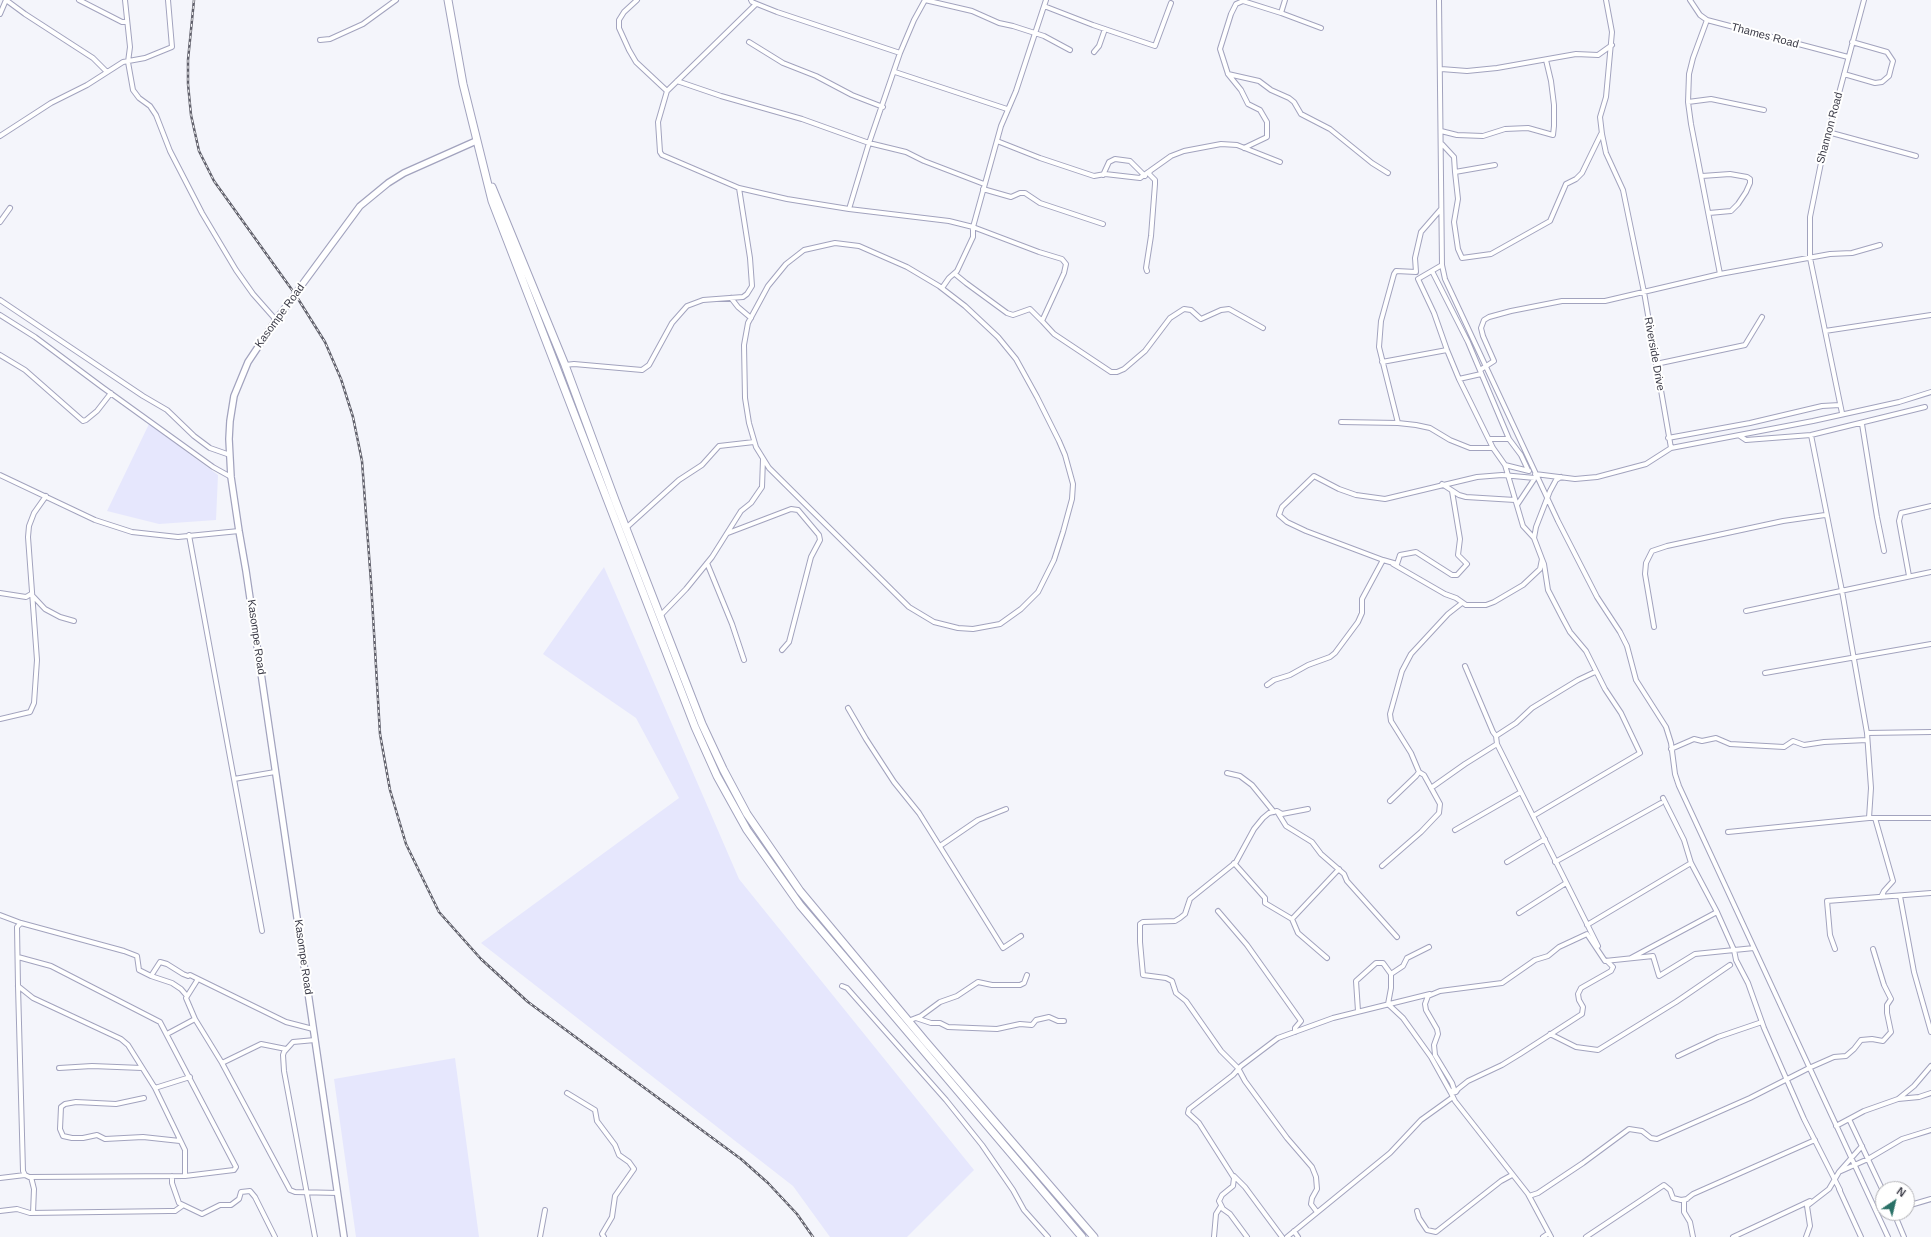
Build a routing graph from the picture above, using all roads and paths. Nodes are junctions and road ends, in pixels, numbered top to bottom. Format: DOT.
graph roads {
  1 [pos="8,0"];
  2 [pos="79,0"];
  3 [pos="125,0"];
  4 [pos="168,0"];
  5 [pos="396,0"];
  6 [pos="448,0"];
  7 [pos="638,0"];
  8 [pos="751,0"];
  9 [pos="925,0"];
  10 [pos="1046,0"];
  11 [pos="1285,0"];
  12 [pos="1440,0"];
  13 [pos="1606,0"];
  14 [pos="1690,0"];
  15 [pos="1864,0"];
  16 [pos="1171,3"];
  17 [pos="756,4"];
  18 [pos="1044,6"];
  19 [pos="1281,13"];
  20 [pos="0,14"];
  21 [pos="1707,20"];
  22 [pos="127,22"];
  23 [pos="1321,28"];
  24 [pos="1105,29"];
  25 [pos="1034,33"];
  26 [pos="320,40"];
  27 [pos="749,42"];
  28 [pos="1852,42"];
  29 [pos="1612,45"];
  30 [pos="1070,50"];
  31 [pos="1094,52"];
  32 [pos="900,53"];
  33 [pos="1848,57"];
  34 [pos="1546,60"];
  35 [pos="128,62"];
  36 [pos="1441,69"];
  37 [pos="107,72"];
  38 [pos="895,72"];
  39 [pos="1228,74"];
  40 [pos="1844,74"];
  41 [pos="676,81"];
  42 [pos="667,90"];
  43 [pos="1688,102"];
  44 [pos="883,107"];
  45 [pos="1007,109"];
  46 [pos="1764,110"];
  47 [pos="1442,131"];
  48 [pos="1828,132"];
  49 [pos="1602,134"];
  50 [pos="0,136"];
  51 [pos="476,141"];
  52 [pos="997,141"];
  53 [pos="869,143"];
  54 [pos="1442,144"];
  55 [pos="1244,148"];
  56 [pos="1916,156"];
  57 [pos="1280,162"];
  58 [pos="1495,165"];
  59 [pos="1151,171"];
  60 [pos="1388,172"];
  61 [pos="1455,172"];
  62 [pos="486,174"];
  63 [pos="1103,175"];
  64 [pos="1144,176"];
  65 [pos="1702,176"];
  66 [pos="984,186"];
  67 [pos="739,188"];
  68 [pos="10,208"];
  69 [pos="1441,208"];
  70 [pos="849,209"];
  71 [pos="1709,213"];
  72 [pos="0,222"];
  73 [pos="1103,224"];
  74 [pos="973,227"];
  75 [pos="1880,245"];
  76 [pos="1810,258"];
  77 [pos="1442,265"];
  78 [pos="1147,271"];
  79 [pos="1432,271"];
  80 [pos="955,274"];
  81 [pos="1720,274"];
  82 [pos="942,288"];
  83 [pos="1644,292"];
  84 [pos="731,298"];
  85 [pos="0,300"];
  86 [pos="0,315"];
  87 [pos="1931,315"];
  88 [pos="751,318"];
  89 [pos="1762,318"];
  90 [pos="276,320"];
  91 [pos="1042,321"];
  92 [pos="1263,328"];
  93 [pos="1825,331"];
  94 [pos="1447,350"];
  95 [pos="0,355"];
  96 [pos="1382,362"];
  97 [pos="1656,364"];
  98 [pos="565,365"];
  99 [pos="1486,367"];
  100 [pos="1481,372"];
  101 [pos="1459,379"];
  102 [pos="1931,392"];
  103 [pos="111,393"];
  104 [pos="1840,404"];
  105 [pos="1925,407"];
  106 [pos="1842,413"];
  107 [pos="1341,422"];
  108 [pos="1398,423"];
  109 [pos="1862,424"];
  110 [pos="1811,435"];
  111 [pos="1740,436"];
  112 [pos="1668,438"];
  113 [pos="1489,439"];
  114 [pos="1509,439"];
  115 [pos="754,442"];
  116 [pos="1493,448"];
  117 [pos="1671,448"];
  118 [pos="230,455"];
  119 [pos="763,459"];
  120 [pos="1506,465"];
  121 [pos="1528,470"];
  122 [pos="0,475"];
  123 [pos="1508,476"];
  124 [pos="1536,476"];
  125 [pos="231,477"];
  126 [pos="1561,477"];
  127 [pos="1442,484"];
  128 [pos="1452,491"];
  129 [pos="46,496"];
  130 [pos="1546,498"];
  131 [pos="1515,500"];
  132 [pos="1517,506"];
  133 [pos="1931,506"];
  134 [pos="1826,515"];
  135 [pos="626,528"];
  136 [pos="239,530"];
  137 [pos="728,533"];
  138 [pos="189,535"];
  139 [pos="1534,538"];
  140 [pos="1884,551"];
  141 [pos="1542,559"];
  142 [pos="1384,560"];
  143 [pos="707,563"];
  144 [pos="1931,572"];
  145 [pos="1910,576"];
  146 [pos="1842,591"];
  147 [pos="0,593"];
  148 [pos="32,594"];
  149 [pos="1462,603"];
  150 [pos="1746,612"];
  151 [pos="660,616"];
  152 [pos="74,621"];
  153 [pos="1654,627"];
  154 [pos="1931,644"];
  155 [pos="782,650"];
  156 [pos="1853,659"];
  157 [pos="744,660"];
  158 [pos="1465,666"];
  159 [pos="1595,672"];
  160 [pos="1765,673"];
  161 [pos="1267,685"];
  162 [pos="848,708"];
  163 [pos="0,719"];
  164 [pos="1931,732"];
  165 [pos="1867,733"];
  166 [pos="1496,736"];
  167 [pos="1867,740"];
  168 [pos="1497,744"];
  169 [pos="1671,749"];
  170 [pos="275,772"];
  171 [pos="1419,772"];
  172 [pos="1227,773"];
  173 [pos="234,779"];
  174 [pos="1431,788"];
  175 [pos="1521,792"];
  176 [pos="1663,798"];
  177 [pos="1390,801"];
  178 [pos="1661,803"];
  179 [pos="1006,809"];
  180 [pos="1308,809"];
  181 [pos="1275,811"];
  182 [pos="1533,816"];
  183 [pos="1869,818"];
  184 [pos="1875,818"];
  185 [pos="1931,818"];
  186 [pos="1455,830"];
  187 [pos="1728,832"];
  188 [pos="1545,839"];
  189 [pos="940,846"];
  190 [pos="1507,862"];
  191 [pos="1556,862"];
  192 [pos="1234,863"];
  193 [pos="1691,863"];
  194 [pos="1382,866"];
  195 [pos="1339,869"];
  196 [pos="1566,883"];
  197 [pos="1931,893"];
  198 [pos="1900,896"];
  199 [pos="1881,897"];
  200 [pos="1218,911"];
  201 [pos="1717,912"];
  202 [pos="1519,914"];
  203 [pos="0,915"];
  204 [pos="1292,919"];
  205 [pos="21,923"];
  206 [pos="1587,926"];
  207 [pos="262,931"];
  208 [pos="1021,936"];
  209 [pos="1397,937"];
  210 [pos="1429,947"];
  211 [pos="1754,948"];
  212 [pos="1835,949"];
  213 [pos="1872,949"];
  214 [pos="1734,950"];
  215 [pos="18,957"];
  216 [pos="1327,958"];
  217 [pos="1629,959"];
  218 [pos="1606,961"];
  219 [pos="1730,965"];
  220 [pos="1391,974"];
  221 [pos="1027,975"];
  222 [pos="151,976"];
  223 [pos="198,979"];
  224 [pos="18,986"];
  225 [pos="842,986"];
  226 [pos="1432,993"];
  227 [pos="187,996"];
  228 [pos="1388,1004"];
  229 [pos="1358,1012"];
  230 [pos="916,1018"];
  231 [pos="195,1019"];
  232 [pos="908,1021"];
  233 [pos="1064,1021"];
  234 [pos="1762,1022"];
  235 [pos="313,1029"];
  236 [pos="1294,1032"];
  237 [pos="1931,1032"];
  238 [pos="167,1034"];
  239 [pos="1550,1034"];
  240 [pos="315,1040"];
  241 [pos="286,1049"];
  242 [pos="1678,1056"];
  243 [pos="222,1063"];
  244 [pos="1931,1066"];
  245 [pos="59,1068"];
  246 [pos="142,1068"];
  247 [pos="1809,1068"];
  248 [pos="1238,1069"];
  249 [pos="190,1077"];
  250 [pos="1787,1080"];
  251 [pos="154,1088"];
  252 [pos="1907,1092"];
  253 [pos="567,1093"];
  254 [pos="1931,1093"];
  255 [pos="1452,1095"];
  256 [pos="1914,1096"];
  257 [pos="144,1098"];
  258 [pos="1898,1099"];
  259 [pos="1849,1119"];
  260 [pos="1836,1126"];
  261 [pos="1931,1130"];
  262 [pos="1815,1140"];
  263 [pos="180,1141"];
  264 [pos="1862,1146"];
  265 [pos="1851,1158"];
  266 [pos="1868,1159"];
  267 [pos="1854,1164"];
  268 [pos="1839,1172"];
  269 [pos="1231,1173"];
  270 [pos="25,1175"];
  271 [pos="1512,1175"];
  272 [pos="172,1176"];
  273 [pos="186,1176"];
  274 [pos="31,1177"];
  275 [pos="0,1178"];
  276 [pos="1835,1178"];
  277 [pos="1878,1181"];
  278 [pos="1832,1185"];
  279 [pos="1840,1190"];
  280 [pos="306,1193"];
  281 [pos="338,1193"];
  282 [pos="1529,1196"];
  283 [pos="1687,1199"];
  284 [pos="1816,1199"];
  285 [pos="1931,1199"];
  286 [pos="1915,1204"];
  287 [pos="182,1206"];
  288 [pos="1221,1206"];
  289 [pos="545,1210"];
  290 [pos="0,1211"];
  291 [pos="1417,1211"];
  292 [pos="1317,1212"];
  293 [pos="32,1213"];
  294 [pos="1897,1221"];
  295 [pos="1294,1231"];
  296 [pos="1550,1235"];
  297 [pos="275,1237"];
  298 [pos="315,1237"];
  299 [pos="344,1237"];
  300 [pos="540,1237"];
  301 [pos="604,1237"];
  302 [pos="1048,1237"];
  303 [pos="1082,1237"];
  304 [pos="1094,1237"];
  305 [pos="1214,1237"];
  306 [pos="1247,1237"];
  307 [pos="1282,1237"];
  308 [pos="1287,1237"];
  309 [pos="1298,1237"];
  310 [pos="1543,1237"];
  311 [pos="1586,1237"];
  312 [pos="1694,1237"];
  313 [pos="1733,1237"];
  314 [pos="1806,1237"];
  315 [pos="1861,1237"];
  316 [pos="1888,1237"];
  317 [pos="1904,1237"];
  1 -- 20 [label="street"];
  1 -- 37 [label="street"];
  2 -- 22 [label="street"];
  3 -- 22 [label="street"];
  4 -- 35 [label="street"];
  5 -- 26 [label="street"];
  6 -- 51 [label="highway"];
  7 -- 42 [label="street"];
  8 -- 17 [label="street"];
  9 -- 25 [label="street"];
  9 -- 32 [label="street"];
  10 -- 18 [label="street"];
  11 -- 19 [label="street"];
  12 -- 36 [label="street"];
  13 -- 29 [label="street, Riverside Drive"];
  14 -- 21 [label="street"];
  15 -- 28 [label="street, Shannon Road"];
  16 -- 24 [label="street"];
  17 -- 32 [label="street"];
  17 -- 41 [label="street"];
  18 -- 24 [label="street"];
  18 -- 25 [label="street"];
  19 -- 23 [label="street"];
  19 -- 39 [label="street"];
  21 -- 33 [label="street, Thames Road"];
  21 -- 43 [label="street"];
  22 -- 35 [label="street"];
  24 -- 31 [label="street"];
  25 -- 30 [label="street"];
  25 -- 45 [label="street"];
  27 -- 44 [label="street"];
  28 -- 33 [label="street, Shannon Road"];
  28 -- 40 [label="street"];
  29 -- 34 [label="street"];
  29 -- 49 [label="street, Riverside Drive"];
  32 -- 38 [label="street"];
  33 -- 40 [label="street, Shannon Road"];
  34 -- 36 [label="street"];
  34 -- 47 [label="street"];
  35 -- 37 [label="street"];
  35 -- 90 [label="street"];
  36 -- 47 [label="street"];
  37 -- 50 [label="street"];
  38 -- 44 [label="street"];
  38 -- 45 [label="street"];
  39 -- 55 [label="street"];
  39 -- 60 [label="street"];
  40 -- 48 [label="street, Shannon Road"];
  41 -- 42 [label="street"];
  41 -- 53 [label="street"];
  42 -- 67 [label="street"];
  43 -- 46 [label="street"];
  43 -- 65 [label="street"];
  44 -- 53 [label="street"];
  45 -- 52 [label="street"];
  47 -- 54 [label="street"];
  48 -- 56 [label="street"];
  48 -- 76 [label="street, Shannon Road"];
  49 -- 61 [label="street"];
  49 -- 83 [label="street, Riverside Drive"];
  51 -- 62 [label="highway"];
  51 -- 90 [label="street, Kasompe Road"];
  52 -- 63 [label="street"];
  52 -- 66 [label="street"];
  53 -- 66 [label="street"];
  53 -- 70 [label="street"];
  54 -- 61 [label="street"];
  54 -- 69 [label="street"];
  55 -- 57 [label="street"];
  55 -- 59 [label="street"];
  58 -- 61 [label="street"];
  59 -- 64 [label="street"];
  59 -- 78 [label="street"];
  62 -- 98 [label="highway"];
  62 -- 303 [label="highway"];
  63 -- 64 [label="street"];
  63 -- 64 [label="street"];
  65 -- 71 [label="street"];
  65 -- 71 [label="street"];
  66 -- 73 [label="street"];
  66 -- 74 [label="street"];
  67 -- 70 [label="street"];
  67 -- 84 [label="street"];
  68 -- 72 [label="street"];
  69 -- 77 [label="street"];
  69 -- 96 [label="street"];
  70 -- 74 [label="street"];
  71 -- 81 [label="street"];
  74 -- 80 [label="street"];
  74 -- 91 [label="street"];
  75 -- 76 [label="street"];
  76 -- 81 [label="street"];
  76 -- 93 [label="street, Shannon Road"];
  77 -- 79 [label="street"];
  77 -- 99 [label="street"];
  79 -- 94 [label="street"];
  79 -- 100 [label="street"];
  80 -- 82 [label="street"];
  80 -- 91 [label="street"];
  81 -- 83 [label="street"];
  82 -- 88 [label="street"];
  82 -- 119 [label="street"];
  83 -- 97 [label="street, Riverside Drive"];
  83 -- 99 [label="street"];
  84 -- 88 [label="street"];
  84 -- 98 [label="street"];
  85 -- 118 [label="street"];
  86 -- 103 [label="street"];
  87 -- 93 [label="street"];
  88 -- 115 [label="street"];
  89 -- 97 [label="street"];
  90 -- 118 [label="street, Kasompe Road"];
  91 -- 92 [label="street"];
  93 -- 104 [label="street, Shannon Road"];
  94 -- 96 [label="street"];
  94 -- 101 [label="street"];
  95 -- 103 [label="street"];
  96 -- 108 [label="street"];
  97 -- 112 [label="street, Riverside Drive"];
  98 -- 135 [label="highway"];
  99 -- 100 [label="street"];
  99 -- 124 [label="street"];
  100 -- 101 [label="street"];
  100 -- 114 [label="street"];
  101 -- 113 [label="street"];
  102 -- 106 [label="street"];
  103 -- 125 [label="street"];
  104 -- 106 [label="street, Shannon Road"];
  104 -- 112 [label="street"];
  105 -- 109 [label="street"];
  106 -- 111 [label="street"];
  107 -- 108 [label="street"];
  108 -- 116 [label="street"];
  109 -- 110 [label="street"];
  109 -- 140 [label="street"];
  110 -- 111 [label="street"];
  110 -- 134 [label="street"];
  111 -- 117 [label="street"];
  112 -- 117 [label="street, Riverside Drive"];
  113 -- 114 [label="street"];
  113 -- 116 [label="street"];
  114 -- 121 [label="street"];
  115 -- 119 [label="street"];
  115 -- 135 [label="street"];
  116 -- 120 [label="street"];
  117 -- 126 [label="street"];
  118 -- 125 [label="street, Kasompe Road"];
  119 -- 137 [label="street"];
  120 -- 121 [label="street"];
  120 -- 123 [label="street"];
  121 -- 124 [label="street"];
  122 -- 129 [label="street"];
  123 -- 124 [label="street"];
  123 -- 127 [label="street"];
  123 -- 131 [label="street"];
  124 -- 126 [label="street"];
  124 -- 130 [label="street"];
  124 -- 132 [label="street"];
  125 -- 136 [label="street, Kasompe Road"];
  126 -- 130 [label="street"];
  127 -- 128 [label="street"];
  127 -- 142 [label="street"];
  128 -- 131 [label="street"];
  128 -- 142 [label="street"];
  129 -- 138 [label="street"];
  129 -- 148 [label="street"];
  130 -- 139 [label="street"];
  130 -- 169 [label="street"];
  131 -- 132 [label="street"];
  132 -- 139 [label="street"];
  133 -- 145 [label="street"];
  134 -- 146 [label="street"];
  134 -- 153 [label="street"];
  135 -- 151 [label="highway"];
  136 -- 138 [label="street"];
  136 -- 170 [label="street, Kasompe Road"];
  137 -- 143 [label="street"];
  137 -- 155 [label="street"];
  138 -- 173 [label="street"];
  139 -- 141 [label="street"];
  141 -- 149 [label="street"];
  141 -- 159 [label="street"];
  142 -- 149 [label="street"];
  142 -- 161 [label="street"];
  143 -- 151 [label="street"];
  143 -- 157 [label="street"];
  144 -- 145 [label="street"];
  145 -- 146 [label="street"];
  146 -- 150 [label="street"];
  146 -- 156 [label="street"];
  147 -- 148 [label="street"];
  148 -- 152 [label="street"];
  148 -- 163 [label="street"];
  149 -- 171 [label="street"];
  151 -- 232 [label="highway"];
  154 -- 156 [label="street"];
  156 -- 160 [label="street"];
  156 -- 165 [label="street"];
  158 -- 166 [label="street"];
  159 -- 166 [label="street"];
  159 -- 182 [label="street"];
  162 -- 189 [label="street"];
  164 -- 165 [label="street"];
  165 -- 167 [label="street"];
  166 -- 168 [label="street"];
  167 -- 169 [label="street"];
  167 -- 183 [label="street"];
  168 -- 174 [label="street"];
  168 -- 175 [label="street"];
  169 -- 211 [label="street"];
  170 -- 173 [label="street"];
  170 -- 235 [label="street, Kasompe Road"];
  171 -- 174 [label="street"];
  171 -- 177 [label="street"];
  172 -- 181 [label="street"];
  173 -- 207 [label="street"];
  174 -- 194 [label="street"];
  175 -- 182 [label="street"];
  175 -- 186 [label="street"];
  176 -- 193 [label="street"];
  178 -- 191 [label="street"];
  179 -- 189 [label="street"];
  180 -- 181 [label="street"];
  181 -- 192 [label="street"];
  181 -- 195 [label="street"];
  182 -- 188 [label="street"];
  183 -- 184 [label="street"];
  183 -- 187 [label="street"];
  184 -- 185 [label="street"];
  184 -- 199 [label="street"];
  188 -- 190 [label="street"];
  188 -- 191 [label="street"];
  189 -- 208 [label="street"];
  191 -- 196 [label="street"];
  192 -- 204 [label="street"];
  192 -- 248 [label="street"];
  193 -- 201 [label="street"];
  193 -- 206 [label="street"];
  195 -- 204 [label="street"];
  195 -- 209 [label="street"];
  196 -- 202 [label="street"];
  196 -- 206 [label="street"];
  197 -- 198 [label="street"];
  198 -- 199 [label="street"];
  198 -- 237 [label="street"];
  199 -- 212 [label="street"];
  200 -- 236 [label="street"];
  201 -- 214 [label="street"];
  201 -- 217 [label="street"];
  203 -- 205 [label="street"];
  204 -- 216 [label="street"];
  205 -- 215 [label="street"];
  205 -- 222 [label="street"];
  206 -- 218 [label="street"];
  210 -- 220 [label="street"];
  211 -- 214 [label="street"];
  211 -- 247 [label="street"];
  213 -- 247 [label="street"];
  214 -- 217 [label="street"];
  214 -- 234 [label="street"];
  215 -- 224 [label="street"];
  215 -- 238 [label="street"];
  217 -- 218 [label="street"];
  218 -- 226 [label="street"];
  218 -- 239 [label="street"];
  219 -- 239 [label="street"];
  220 -- 228 [label="street"];
  220 -- 229 [label="street"];
  221 -- 230 [label="street"];
  222 -- 223 [label="street"];
  222 -- 227 [label="street"];
  223 -- 227 [label="street"];
  223 -- 235 [label="street"];
  224 -- 246 [label="street"];
  224 -- 270 [label="street"];
  225 -- 302 [label="street"];
  226 -- 228 [label="street"];
  226 -- 255 [label="street"];
  227 -- 231 [label="street"];
  228 -- 229 [label="street"];
  228 -- 255 [label="street"];
  229 -- 236 [label="street"];
  230 -- 232 [label="street"];
  230 -- 233 [label="street"];
  231 -- 238 [label="street"];
  231 -- 243 [label="street"];
  232 -- 304 [label="highway"];
  234 -- 242 [label="street"];
  234 -- 250 [label="street"];
  235 -- 240 [label="street, Kasompe Road"];
  236 -- 248 [label="street"];
  238 -- 249 [label="street"];
  239 -- 255 [label="street"];
  240 -- 241 [label="street"];
  240 -- 281 [label="street, Kasompe Road"];
  241 -- 243 [label="street"];
  241 -- 280 [label="street"];
  243 -- 280 [label="street"];
  244 -- 252 [label="street"];
  245 -- 246 [label="street"];
  246 -- 251 [label="street"];
  247 -- 250 [label="street"];
  247 -- 260 [label="street"];
  248 -- 269 [label="street"];
  248 -- 292 [label="street"];
  249 -- 251 [label="street"];
  249 -- 273 [label="street"];
  250 -- 262 [label="street"];
  250 -- 282 [label="street"];
  251 -- 263 [label="street"];
  252 -- 256 [label="street"];
  252 -- 258 [label="street"];
  253 -- 301 [label="street"];
  254 -- 256 [label="street"];
  255 -- 271 [label="street"];
  255 -- 292 [label="street"];
  256 -- 258 [label="street"];
  257 -- 263 [label="street"];
  258 -- 259 [label="street"];
  259 -- 260 [label="street"];
  259 -- 264 [label="street"];
  260 -- 265 [label="street"];
  261 -- 266 [label="street"];
  262 -- 276 [label="street"];
  262 -- 283 [label="street"];
  263 -- 273 [label="street"];
  264 -- 265 [label="street"];
  264 -- 266 [label="street"];
  265 -- 267 [label="street"];
  265 -- 268 [label="street"];
  266 -- 267 [label="street"];
  266 -- 277 [label="street"];
  267 -- 268 [label="street"];
  267 -- 316 [label="street"];
  268 -- 276 [label="street"];
  269 -- 288 [label="street"];
  269 -- 307 [label="street"];
  270 -- 274 [label="street"];
  270 -- 275 [label="street"];
  271 -- 282 [label="street"];
  271 -- 291 [label="street"];
  272 -- 273 [label="street"];
  272 -- 274 [label="street"];
  272 -- 287 [label="street"];
  274 -- 293 [label="street"];
  276 -- 278 [label="street"];
  276 -- 279 [label="street"];
  278 -- 279 [label="street"];
  278 -- 284 [label="street"];
  279 -- 315 [label="street"];
  280 -- 281 [label="street"];
  280 -- 298 [label="street"];
  281 -- 299 [label="street, Kasompe Road"];
  282 -- 296 [label="street"];
  283 -- 311 [label="street"];
  283 -- 312 [label="street"];
  284 -- 313 [label="street"];
  284 -- 314 [label="street"];
  285 -- 286 [label="street"];
  287 -- 293 [label="street"];
  287 -- 297 [label="street"];
  288 -- 305 [label="street"];
  288 -- 306 [label="street"];
  289 -- 300 [label="street"];
  290 -- 293 [label="street"];
  292 -- 295 [label="street"];
  294 -- 317 [label="street"];
  295 -- 308 [label="street"];
  295 -- 309 [label="street"];
  296 -- 310 [label="street"];
}
